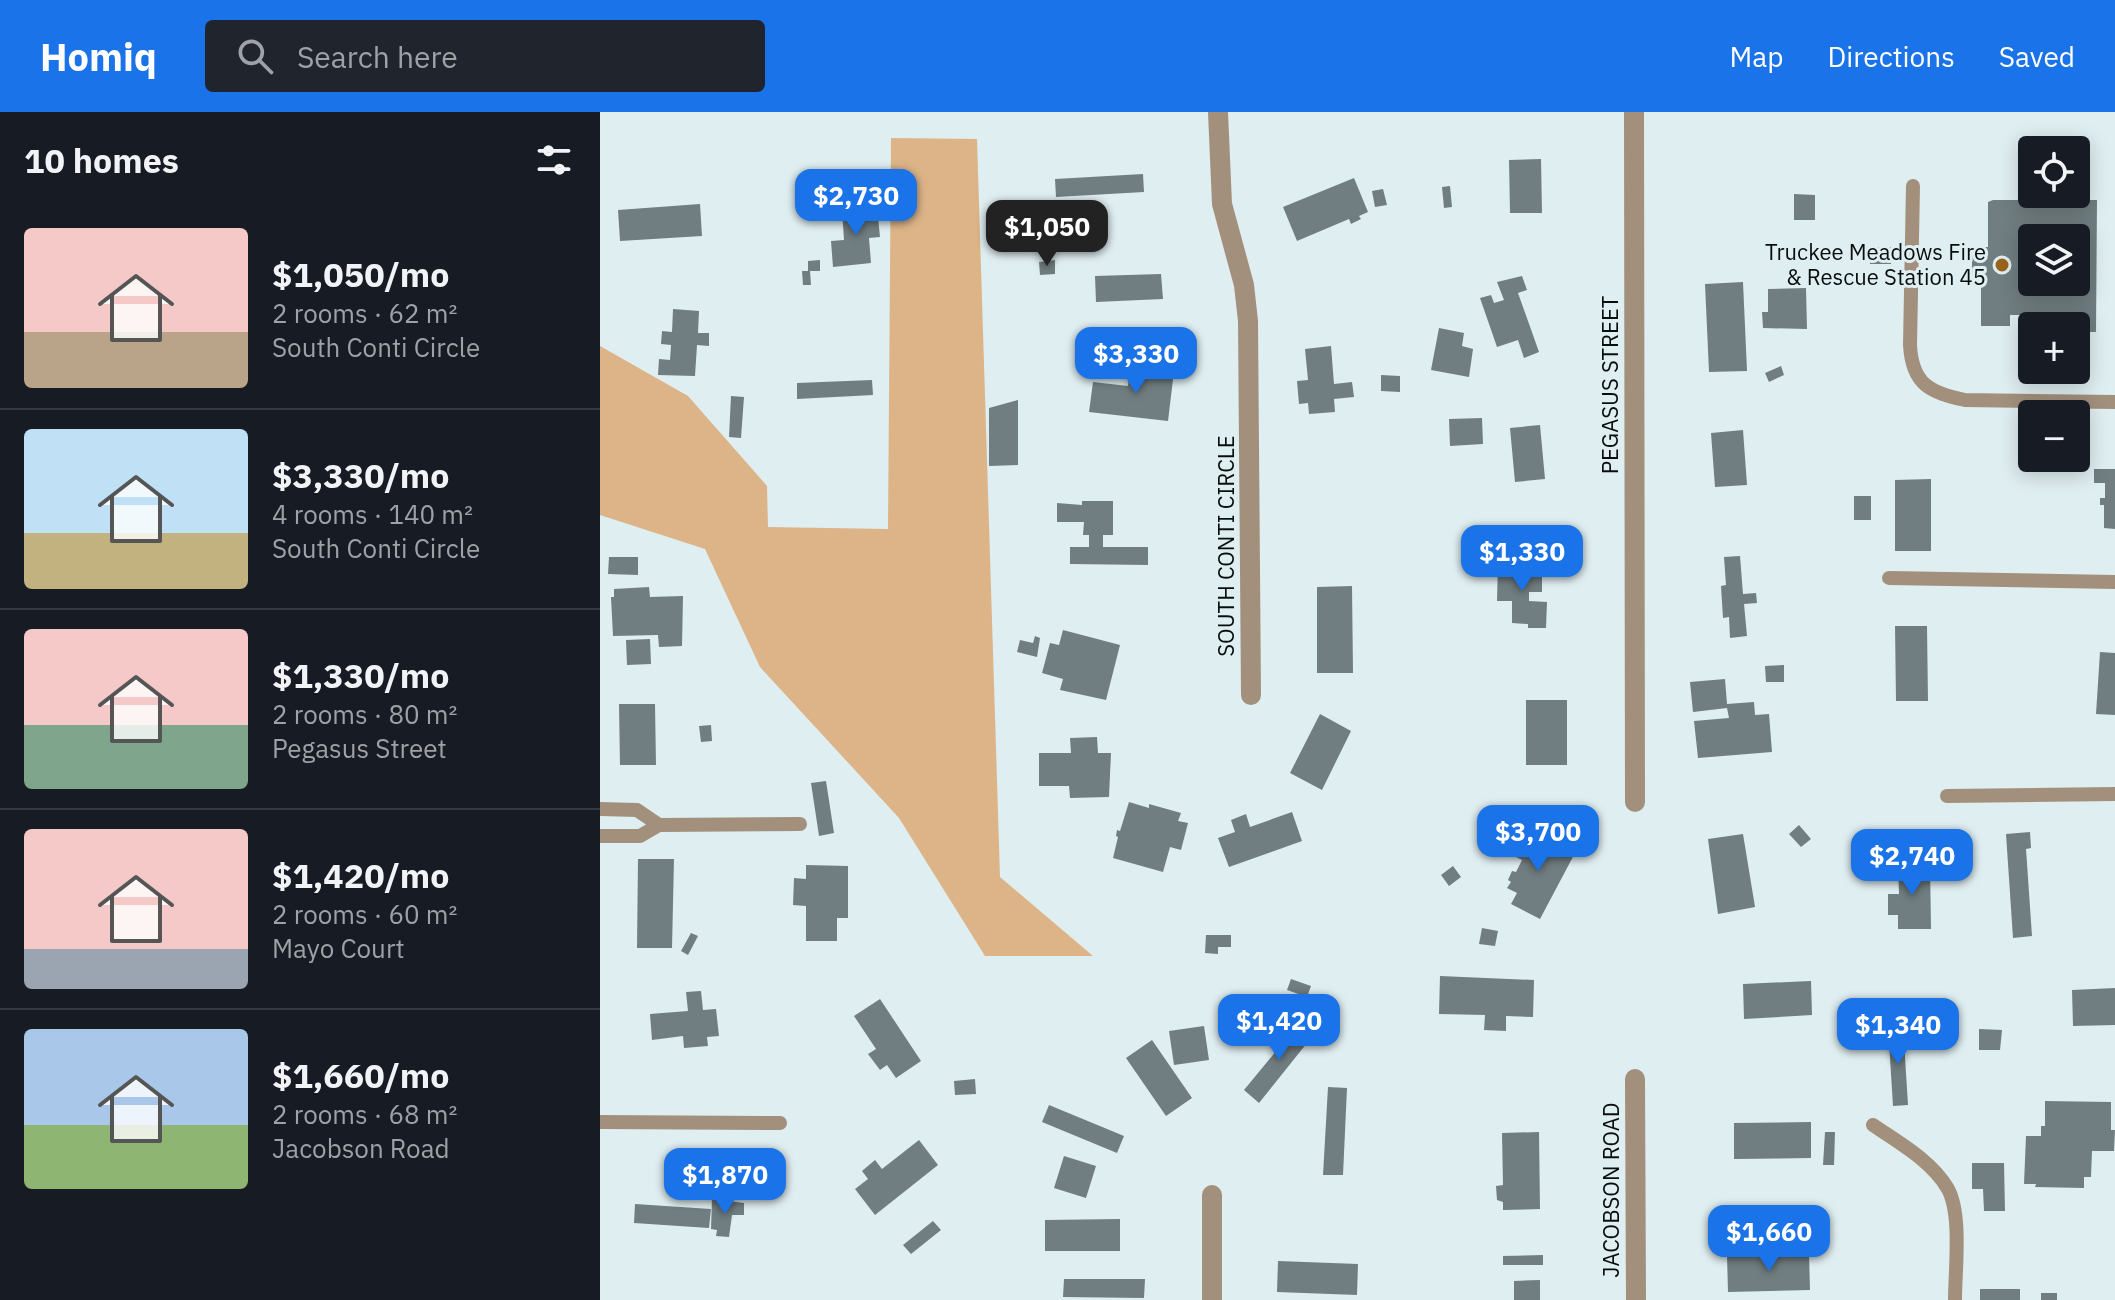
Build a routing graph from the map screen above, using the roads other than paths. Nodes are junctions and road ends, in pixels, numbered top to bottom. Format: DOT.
graph roads {
  1 [pos="1218,112"];
  2 [pos="1634,112"];
  3 [pos="1913,186"];
  4 [pos="2115,402"];
  5 [pos="1889,578"];
  6 [pos="2115,582"];
  7 [pos="1251,695"];
  8 [pos="2115,794"];
  9 [pos="1947,796"];
  10 [pos="1635,802"];
  11 [pos="600,809"];
  12 [pos="800,824"];
  13 [pos="659,825"];
  14 [pos="600,836"];
  15 [pos="1635,1079"];
  16 [pos="600,1122"];
  17 [pos="780,1123"];
  18 [pos="1873,1125"];
  19 [pos="1212,1195"];
  20 [pos="1212,1300"];
  21 [pos="1636,1300"];
  22 [pos="1955,1300"];
  1 -- 7 [label="street, SOUTH CONTI CIRCLE"];
  2 -- 10 [label="street, PEGASUS STREET"];
  3 -- 4 [label="lane"];
  5 -- 6 [label="lane"];
  8 -- 9 [label="lane"];
  11 -- 13 [label="lane"];
  12 -- 13 [label="lane"];
  13 -- 14 [label="lane"];
  15 -- 21 [label="street, JACOBSON ROAD"];
  16 -- 17 [label="lane"];
  18 -- 22 [label="lane"];
  19 -- 20 [label="street"];
}
